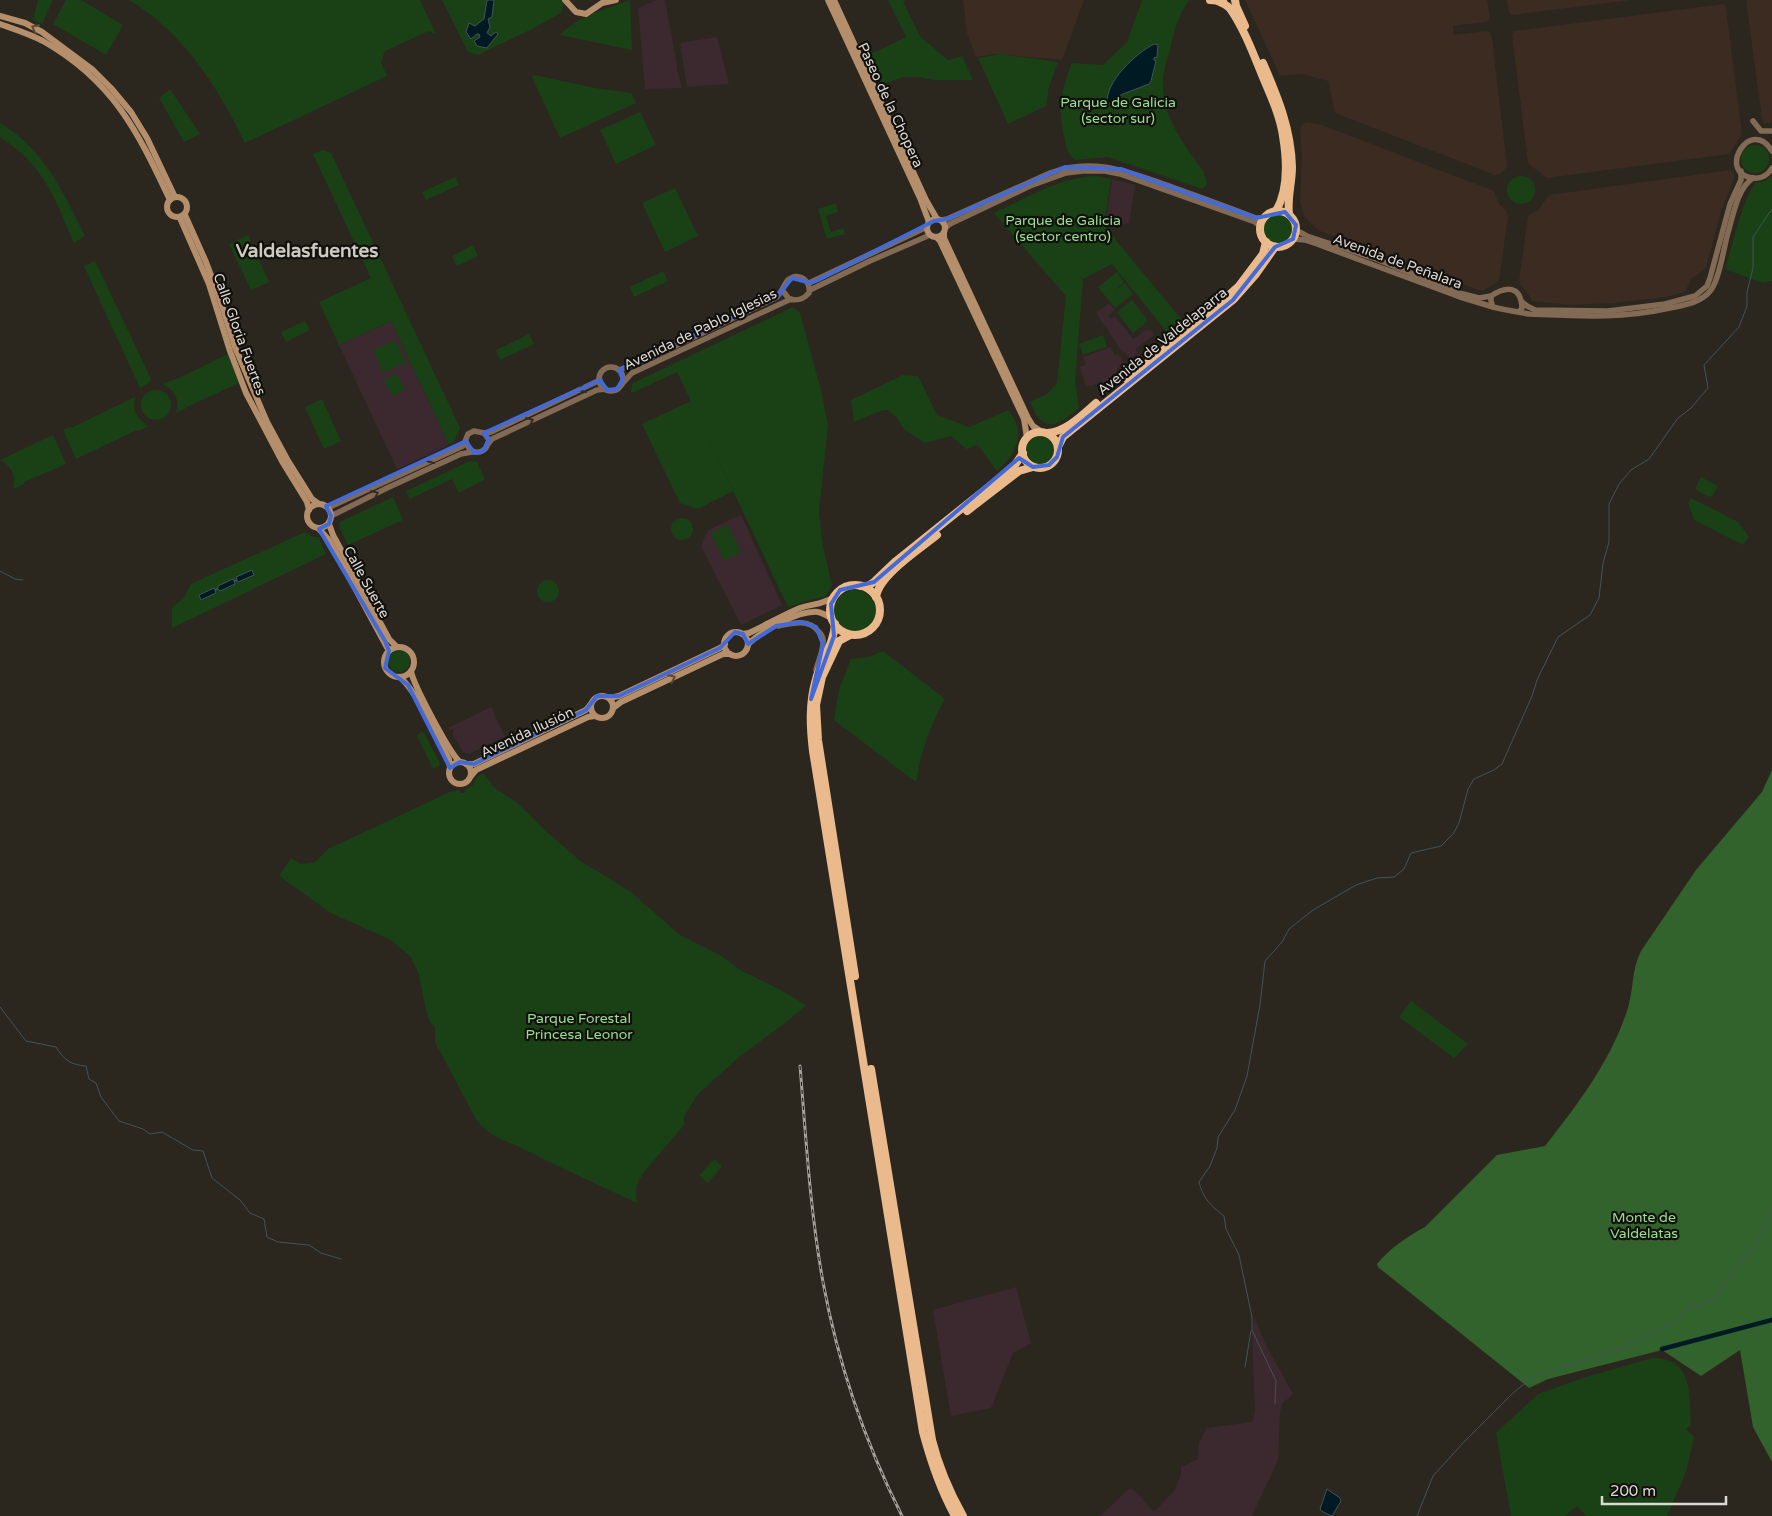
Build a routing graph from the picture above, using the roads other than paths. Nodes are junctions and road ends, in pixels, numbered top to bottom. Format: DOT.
graph roads {
  1 [pos="598,0"];
  2 [pos="616,0"];
  3 [pos="828,0"];
  4 [pos="834,0"];
  5 [pos="1210,0"];
  6 [pos="1235,0"];
  7 [pos="567,1"];
  8 [pos="1222,1"];
  9 [pos="594,8"];
  10 [pos="0,16"];
  11 [pos="0,24"];
  12 [pos="1753,121"];
  13 [pos="1772,133"];
  14 [pos="1763,142"];
  15 [pos="1772,149"];
  16 [pos="1772,168"];
  17 [pos="1740,172"];
  18 [pos="1753,178"];
  19 [pos="172,199"];
  20 [pos="1276,211"];
  21 [pos="1289,214"];
  22 [pos="182,217"];
  23 [pos="1264,218"];
  24 [pos="939,219"];
  25 [pos="928,224"];
  26 [pos="1260,226"];
  27 [pos="1296,230"];
  28 [pos="944,231"];
  29 [pos="933,236"];
  30 [pos="1293,239"];
  31 [pos="1266,242"];
  32 [pos="1275,247"];
  33 [pos="809,283"];
  34 [pos="810,290"];
  35 [pos="783,291"];
  36 [pos="1491,296"];
  37 [pos="791,299"];
  38 [pos="1522,302"];
  39 [pos="1494,307"];
  40 [pos="1519,312"];
  41 [pos="619,370"];
  42 [pos="600,380"];
  43 [pos="622,384"];
  44 [pos="606,389"];
  45 [pos="484,433"];
  46 [pos="1045,433"];
  47 [pos="1027,438"];
  48 [pos="466,441"];
  49 [pos="488,444"];
  50 [pos="1058,446"];
  51 [pos="473,452"];
  52 [pos="1022,453"];
  53 [pos="1034,466"];
  54 [pos="319,504"];
  55 [pos="326,506"];
  56 [pos="309,510"];
  57 [pos="332,516"];
  58 [pos="329,524"];
  59 [pos="319,528"];
  60 [pos="861,586"];
  61 [pos="876,597"];
  62 [pos="834,598"];
  63 [pos="833,621"];
  64 [pos="776,626"];
  65 [pos="743,634"];
  66 [pos="850,635"];
  67 [pos="725,644"];
  68 [pos="748,644"];
  69 [pos="396,647"];
  70 [pos="389,651"];
  71 [pos="730,654"];
  72 [pos="411,671"];
  73 [pos="399,676"];
  74 [pos="609,698"];
  75 [pos="811,699"];
  76 [pos="590,705"];
  77 [pos="613,708"];
  78 [pos="595,716"];
  79 [pos="463,763"];
  80 [pos="450,768"];
  81 [pos="471,776"];
  82 [pos="955,1516"];
  83 [pos="963,1516"];
  1 -- 9 [label="main road"];
  2 -- 9 [label="main road"];
  3 -- 25 [label="main road, Paseo de la Chopera"];
  4 -- 24 [label="main road, Paseo de la Chopera"];
  5 -- 8 [label="highway"];
  6 -- 21 [label="highway"];
  7 -- 9 [label="main road"];
  8 -- 20 [label="highway"];
  19 -- 10 [label="main road, one-way"];
  11 -- 19 [label="main road"];
  12 -- 13 [label="street"];
  13 -- 14 [label="street"];
  14 -- 15 [label="street"];
  14 -- 17 [label="street"];
  16 -- 18 [label="street"];
  17 -- 18 [label="street"];
  17 -- 38 [label="street"];
  18 -- 40 [label="street"];
  19 -- 22 [label="main road"];
  19 -- 22 [label="main road"];
  20 -- 21 [label="highway"];
  20 -- 23 [label="highway"];
  21 -- 27 [label="highway"];
  22 -- 54 [label="main road, Calle Gloria Fuertes"];
  22 -- 56 [label="main road, Calle Gloria Fuertes"];
  23 -- 24 [label="street"];
  23 -- 26 [label="highway"];
  24 -- 25 [label="main road"];
  24 -- 28 [label="main road, Paseo de la Chopera"];
  25 -- 29 [label="main road, Paseo de la Chopera"];
  25 -- 33 [label="street"];
  26 -- 28 [label="street"];
  26 -- 31 [label="highway"];
  27 -- 30 [label="highway"];
  27 -- 36 [label="street, Avenida de Peñalara"];
  28 -- 29 [label="main road"];
  28 -- 46 [label="main road"];
  29 -- 34 [label="street"];
  29 -- 47 [label="main road"];
  30 -- 32 [label="highway"];
  30 -- 39 [label="street, Avenida de Peñalara"];
  31 -- 32 [label="highway"];
  31 -- 46 [label="highway, Avenida de Valdelaparra"];
  32 -- 50 [label="highway, Avenida de Valdelaparra"];
  33 -- 34 [label="street"];
  33 -- 35 [label="street"];
  34 -- 37 [label="street"];
  35 -- 37 [label="street"];
  35 -- 41 [label="street, Avenida de Pablo Iglesias"];
  36 -- 38 [label="street, Avenida de Peñalara"];
  36 -- 39 [label="street"];
  37 -- 43 [label="street, Avenida de Pablo Iglesias"];
  38 -- 40 [label="street"];
  39 -- 40 [label="street, Avenida de Peñalara"];
  41 -- 42 [label="street"];
  41 -- 43 [label="street"];
  42 -- 44 [label="street"];
  42 -- 45 [label="street, one-way"];
  43 -- 44 [label="street"];
  49 -- 44 [label="street, one-way"];
  45 -- 48 [label="street"];
  45 -- 49 [label="street"];
  46 -- 47 [label="highway"];
  46 -- 50 [label="highway"];
  47 -- 52 [label="highway"];
  48 -- 51 [label="street"];
  48 -- 55 [label="street, one-way"];
  49 -- 51 [label="street"];
  50 -- 53 [label="highway"];
  57 -- 51 [label="street, one-way"];
  52 -- 53 [label="highway"];
  52 -- 60 [label="highway"];
  53 -- 61 [label="highway"];
  54 -- 55 [label="main road"];
  54 -- 56 [label="main road"];
  55 -- 57 [label="main road"];
  56 -- 59 [label="main road"];
  57 -- 58 [label="main road"];
  58 -- 59 [label="main road"];
  58 -- 69 [label="main road, Calle Suerte"];
  59 -- 70 [label="main road, Calle Suerte"];
  60 -- 61 [label="highway"];
  60 -- 62 [label="highway"];
  61 -- 66 [label="highway"];
  62 -- 63 [label="highway"];
  62 -- 65 [label="main road"];
  63 -- 64 [label="main road"];
  63 -- 66 [label="highway"];
  63 -- 75 [label="highway"];
  64 -- 68 [label="main road"];
  64 -- 75 [label="street"];
  65 -- 67 [label="main road"];
  65 -- 68 [label="main road"];
  66 -- 83 [label="highway"];
  67 -- 71 [label="main road"];
  67 -- 74 [label="main road"];
  68 -- 71 [label="main road"];
  69 -- 70 [label="main road"];
  69 -- 72 [label="main road"];
  70 -- 73 [label="main road"];
  77 -- 71 [label="main road, one-way"];
  72 -- 73 [label="main road"];
  72 -- 79 [label="main road"];
  73 -- 80 [label="main road"];
  74 -- 76 [label="main road"];
  74 -- 77 [label="main road"];
  75 -- 82 [label="highway"];
  76 -- 78 [label="main road"];
  76 -- 79 [label="main road, Avenida Ilusión"];
  77 -- 78 [label="main road"];
  78 -- 81 [label="main road, Avenida Ilusión"];
  79 -- 80 [label="main road"];
  79 -- 81 [label="main road"];
  80 -- 81 [label="main road"];
}
